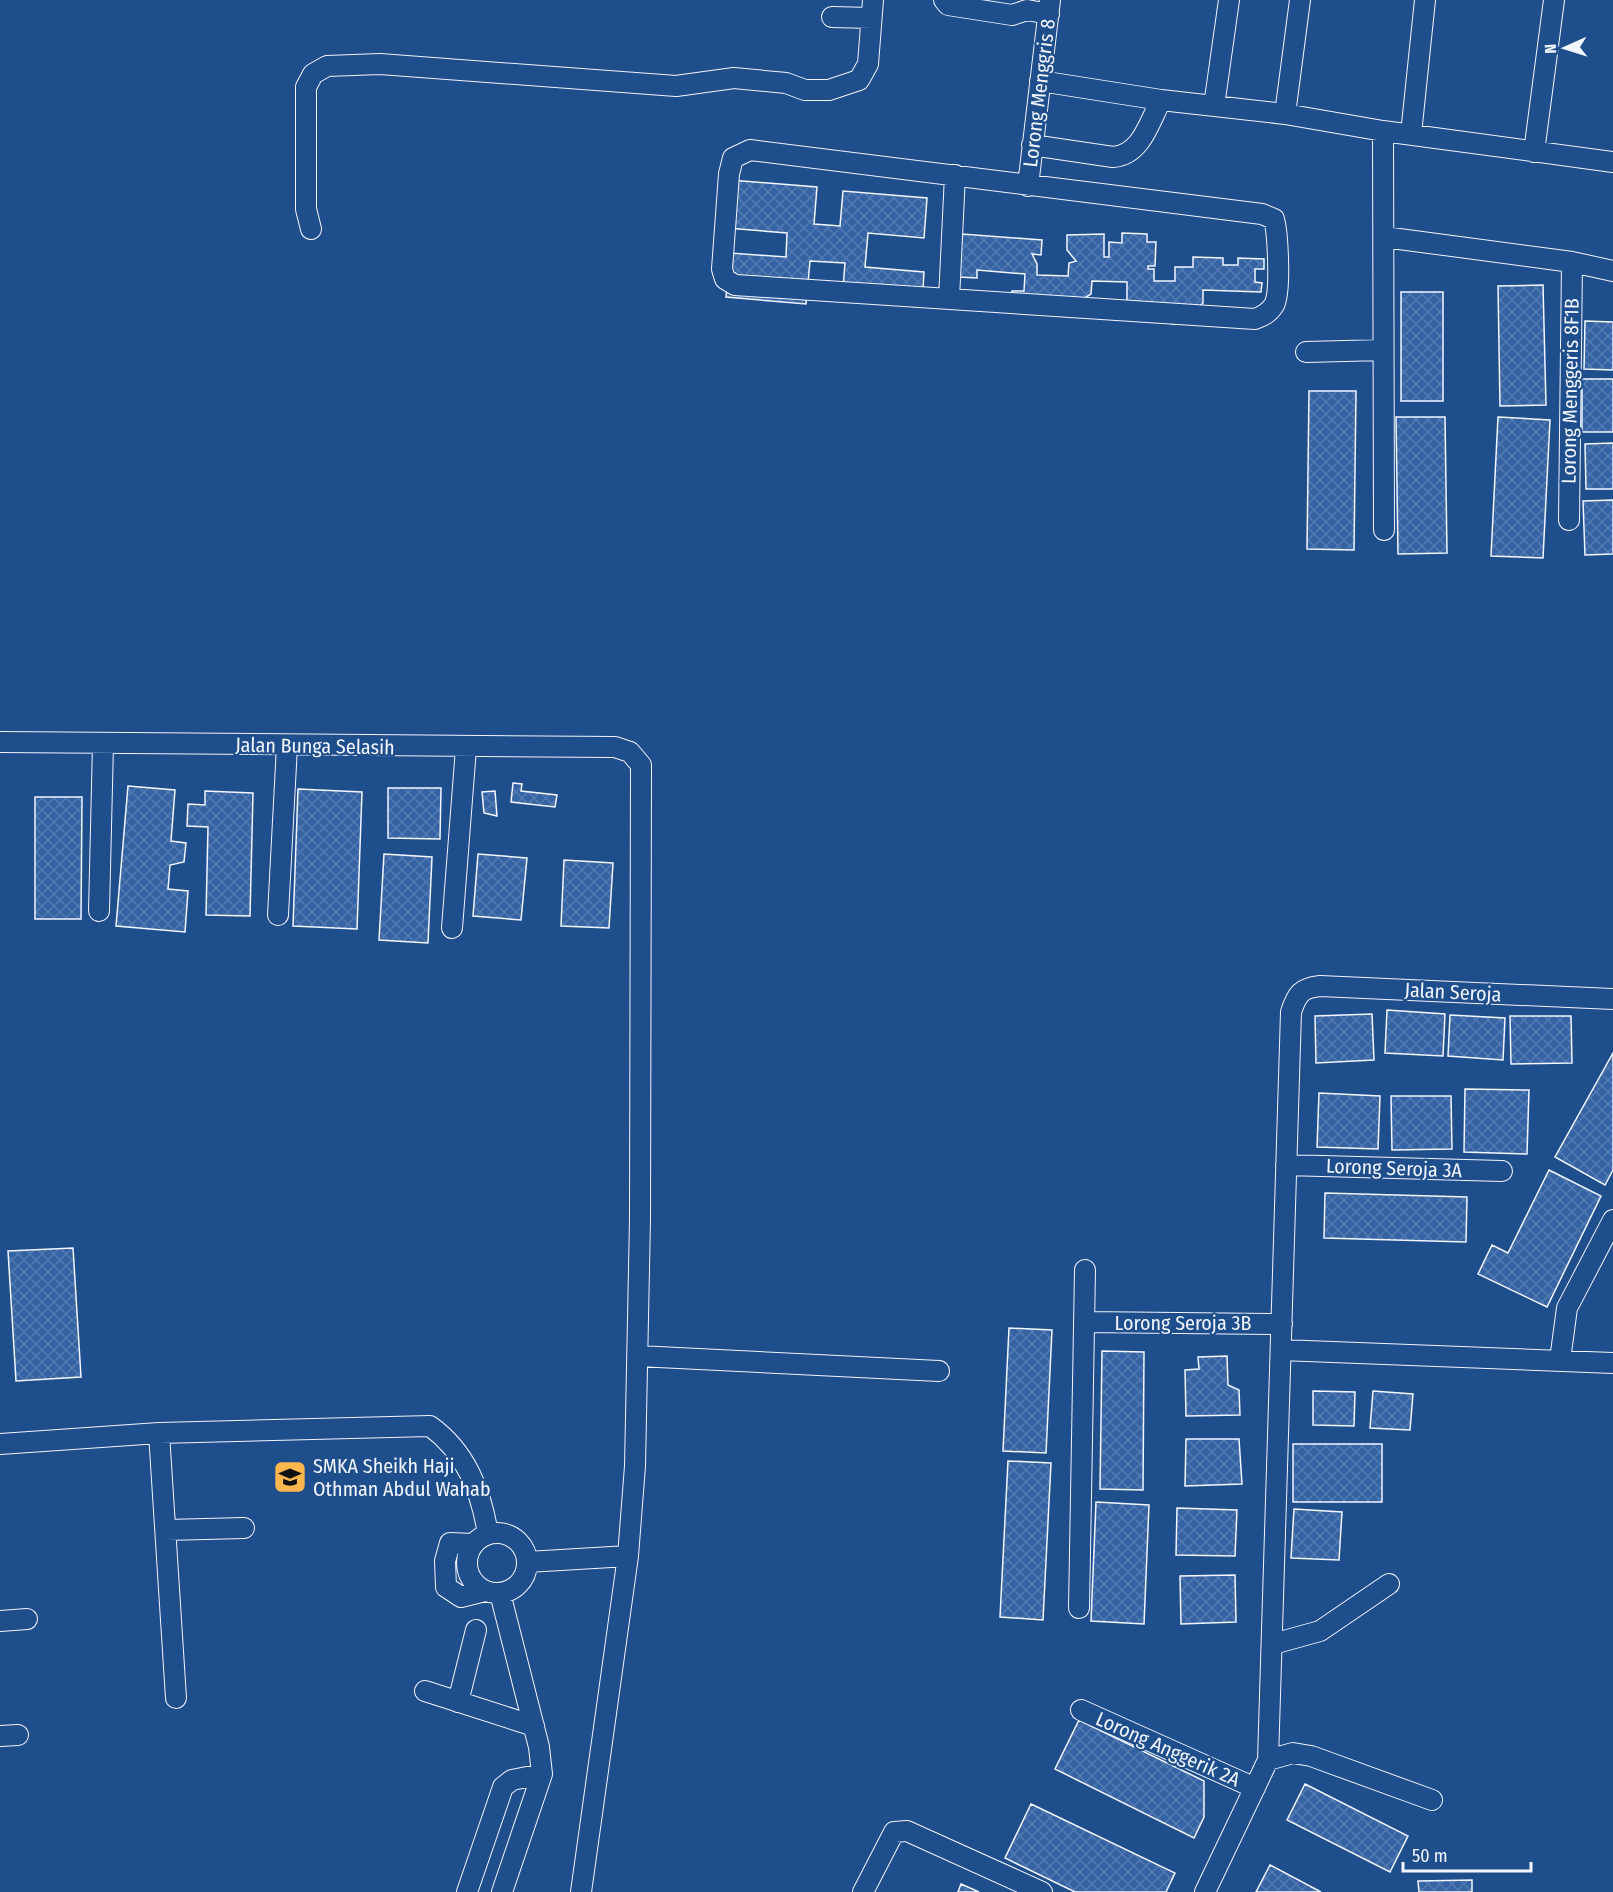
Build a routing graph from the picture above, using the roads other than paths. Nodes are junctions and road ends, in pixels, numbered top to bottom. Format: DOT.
graph roads {
  1 [pos="945,0"];
  2 [pos="1229,0"];
  3 [pos="1300,0"];
  4 [pos="1425,0"];
  5 [pos="1554,0"];
  6 [pos="1027,5"];
  7 [pos="1050,7"];
  8 [pos="872,9"];
  9 [pos="832,17"];
  10 [pos="1041,81"];
  11 [pos="1161,100"];
  12 [pos="1214,106"];
  13 [pos="1285,114"];
  14 [pos="1383,131"];
  15 [pos="1412,134"];
  16 [pos="1032,145"];
  17 [pos="1534,152"];
  18 [pos="1613,162"];
  19 [pos="955,176"];
  20 [pos="1028,186"];
  21 [pos="311,228"];
  22 [pos="1384,237"];
  23 [pos="1572,261"];
  24 [pos="1613,271"];
  25 [pos="949,299"];
  26 [pos="1383,350"];
  27 [pos="1306,352"];
  28 [pos="1569,519"];
  29 [pos="1384,530"];
  30 [pos="0,742"];
  31 [pos="103,744"];
  32 [pos="287,746"];
  33 [pos="466,748"];
  34 [pos="99,911"];
  35 [pos="278,915"];
  36 [pos="452,928"];
  37 [pos="1613,999"];
  38 [pos="1286,1165"];
  39 [pos="1503,1171"];
  40 [pos="1613,1220"];
  41 [pos="1085,1270"];
  42 [pos="1084,1322"];
  43 [pos="1282,1324"];
  44 [pos="1281,1350"];
  45 [pos="638,1356"];
  46 [pos="1560,1360"];
  47 [pos="1613,1363"];
  48 [pos="939,1371"];
  49 [pos="159,1433"];
  50 [pos="0,1444"];
  51 [pos="244,1528"];
  52 [pos="166,1530"];
  53 [pos="481,1539"];
  54 [pos="628,1556"];
  55 [pos="527,1562"];
  56 [pos="1389,1584"];
  57 [pos="493,1592"];
  58 [pos="1079,1608"];
  59 [pos="27,1619"];
  60 [pos="0,1621"];
  61 [pos="476,1630"];
  62 [pos="1273,1644"];
  63 [pos="425,1691"];
  64 [pos="176,1698"];
  65 [pos="458,1702"];
  66 [pos="1081,1710"];
  67 [pos="534,1726"];
  68 [pos="1268,1760"];
  69 [pos="542,1773"];
  70 [pos="1255,1788"];
  71 [pos="1432,1800"];
  72 [pos="467,1892"];
  73 [pos="502,1892"];
  74 [pos="581,1892"];
  75 [pos="863,1892"];
  76 [pos="1042,1892"];
  77 [pos="1205,1892"];
  1 -- 6 [label="street"];
  2 -- 12 [label="street"];
  3 -- 13 [label="street"];
  4 -- 15 [label="street"];
  5 -- 17 [label="street"];
  6 -- 7 [label="street"];
  7 -- 10 [label="street, Lorong Menggris 8"];
  8 -- 9 [label="street"];
  8 -- 21 [label="street"];
  10 -- 11 [label="street"];
  10 -- 16 [label="street, Lorong Menggris 8"];
  11 -- 12 [label="street"];
  11 -- 16 [label="street"];
  12 -- 13 [label="street"];
  13 -- 14 [label="street"];
  14 -- 15 [label="street"];
  14 -- 22 [label="street"];
  15 -- 17 [label="street"];
  16 -- 20 [label="street, Lorong Menggris 8"];
  17 -- 18 [label="street"];
  19 -- 20 [label="street"];
  19 -- 25 [label="street"];
  19 -- 25 [label="street"];
  20 -- 25 [label="street"];
  22 -- 23 [label="street"];
  22 -- 26 [label="street"];
  23 -- 24 [label="street"];
  23 -- 28 [label="street, Lorong Menggeris 8F1B"];
  26 -- 27 [label="street"];
  26 -- 29 [label="street"];
  30 -- 31 [label="street, Jalan Bunga Selasih"];
  31 -- 32 [label="street, Jalan Bunga Selasih"];
  31 -- 34 [label="street"];
  32 -- 33 [label="street, Jalan Bunga Selasih"];
  32 -- 35 [label="street"];
  33 -- 36 [label="street"];
  33 -- 45 [label="street, Jalan Bunga Selasih"];
  37 -- 38 [label="street, Jalan Seroja"];
  38 -- 39 [label="street, Lorong Seroja 3A"];
  38 -- 43 [label="street"];
  40 -- 46 [label="street"];
  41 -- 42 [label="street"];
  42 -- 43 [label="street, Lorong Seroja 3B"];
  42 -- 58 [label="street"];
  43 -- 44 [label="street"];
  44 -- 46 [label="street"];
  44 -- 62 [label="street"];
  45 -- 48 [label="street"];
  45 -- 54 [label="street"];
  46 -- 47 [label="street"];
  49 -- 50 [label="street"];
  49 -- 52 [label="street"];
  49 -- 53 [label="street"];
  51 -- 52 [label="street"];
  52 -- 64 [label="street"];
  53 -- 55 [label="street"];
  53 -- 57 [label="street"];
  53 -- 57 [label="street"];
  54 -- 55 [label="street"];
  54 -- 74 [label="street"];
  55 -- 57 [label="street"];
  56 -- 62 [label="street"];
  57 -- 67 [label="street"];
  59 -- 60 [label="street"];
  61 -- 65 [label="street"];
  62 -- 68 [label="street"];
  63 -- 65 [label="street"];
  65 -- 67 [label="street"];
  66 -- 70 [label="street, Lorong Anggerik 2A"];
  67 -- 69 [label="street"];
  68 -- 70 [label="street"];
  68 -- 71 [label="street"];
  69 -- 72 [label="street"];
  69 -- 73 [label="street"];
  70 -- 77 [label="street"];
  75 -- 76 [label="street"];
}
